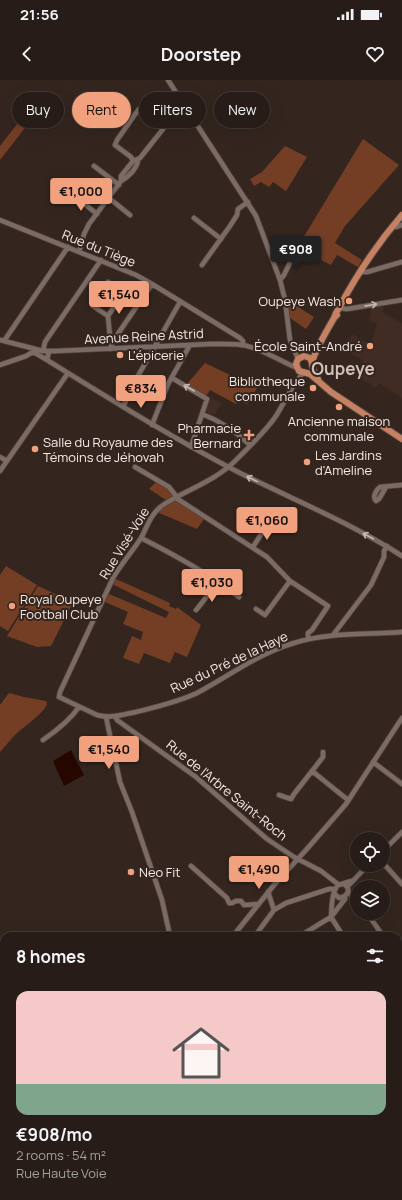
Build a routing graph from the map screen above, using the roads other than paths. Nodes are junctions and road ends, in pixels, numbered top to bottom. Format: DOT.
graph roads {
  1 [pos="168,80"];
  2 [pos="176,92"];
  3 [pos="139,109"];
  4 [pos="164,128"];
  5 [pos="200,128"];
  6 [pos="135,161"];
  7 [pos="94,166"];
  8 [pos="120,183"];
  9 [pos="76,197"];
  10 [pos="109,198"];
  11 [pos="248,202"];
  12 [pos="97,214"];
  13 [pos="130,215"];
  14 [pos="402,215"];
  15 [pos="194,218"];
  16 [pos="0,220"];
  17 [pos="393,225"];
  18 [pos="402,225"];
  19 [pos="221,239"];
  20 [pos="68,247"];
  21 [pos="296,250"];
  22 [pos="79,252"];
  23 [pos="101,260"];
  24 [pos="402,262"];
  25 [pos="202,265"];
  26 [pos="359,272"];
  27 [pos="280,280"];
  28 [pos="152,284"];
  29 [pos="402,300"];
  30 [pos="180,302"];
  31 [pos="339,308"];
  32 [pos="108,316"];
  33 [pos="2,340"];
  34 [pos="113,341"];
  35 [pos="320,344"];
  36 [pos="190,345"];
  37 [pos="243,345"];
  38 [pos="293,346"];
  39 [pos="154,347"];
  40 [pos="110,349"];
  41 [pos="43,351"];
  42 [pos="49,351"];
  43 [pos="305,356"];
  44 [pos="47,360"];
  45 [pos="297,360"];
  46 [pos="284,362"];
  47 [pos="312,364"];
  48 [pos="0,365"];
  49 [pos="297,368"];
  50 [pos="305,372"];
  51 [pos="68,373"];
  52 [pos="172,378"];
  53 [pos="321,383"];
  54 [pos="295,384"];
  55 [pos="123,407"];
  56 [pos="202,414"];
  57 [pos="152,425"];
  58 [pos="402,438"];
  59 [pos="250,445"];
  60 [pos="191,447"];
  61 [pos="0,457"];
  62 [pos="7,461"];
  63 [pos="229,466"];
  64 [pos="135,467"];
  65 [pos="0,471"];
  66 [pos="402,485"];
  67 [pos="386,487"];
  68 [pos="176,498"];
  69 [pos="267,526"];
  70 [pos="141,538"];
  71 [pos="387,546"];
  72 [pos="253,548"];
  73 [pos="402,556"];
  74 [pos="290,581"];
  75 [pos="218,582"];
  76 [pos="239,597"];
  77 [pos="256,609"];
  78 [pos="196,610"];
  79 [pos="402,632"];
  80 [pos="333,635"];
  81 [pos="308,639"];
  82 [pos="79,707"];
  83 [pos="106,716"];
  84 [pos="115,716"];
  85 [pos="402,718"];
  86 [pos="43,740"];
  87 [pos="323,752"];
  88 [pos="373,762"];
  89 [pos="312,771"];
  90 [pos="402,784"];
  91 [pos="279,795"];
  92 [pos="348,800"];
  93 [pos="402,832"];
  94 [pos="390,844"];
  95 [pos="299,858"];
  96 [pos="191,866"];
  97 [pos="390,871"];
  98 [pos="361,872"];
  99 [pos="402,884"];
  100 [pos="341,890"];
  101 [pos="268,892"];
  102 [pos="350,897"];
  103 [pos="258,904"];
  104 [pos="274,910"];
  105 [pos="331,917"];
  106 [pos="371,920"];
  107 [pos="169,932"];
  108 [pos="236,932"];
  109 [pos="258,932"];
  110 [pos="307,932"];
  111 [pos="340,932"];
  112 [pos="379,932"];
  1 -- 2 [label="street"];
  3 -- 6 [label="street"];
  4 -- 6 [label="street"];
  5 -- 11 [label="street"];
  6 -- 8 [label="street"];
  7 -- 8 [label="street"];
  8 -- 10 [label="street"];
  9 -- 12 [label="street"];
  10 -- 12 [label="street"];
  10 -- 13 [label="street"];
  11 -- 19 [label="street"];
  11 -- 27 [label="street"];
  12 -- 22 [label="street"];
  14 -- 17 [label="main road"];
  15 -- 19 [label="street"];
  16 -- 20 [label="street, Rue du Tiège"];
  17 -- 18 [label="street"];
  17 -- 26 [label="main road"];
  19 -- 25 [label="street"];
  20 -- 22 [label="street, Rue du Tiège"];
  20 -- 33 [label="street"];
  21 -- 27 [label="street"];
  22 -- 23 [label="street, Rue du Tiège"];
  23 -- 28 [label="street, Rue du Tiège"];
  23 -- 41 [label="street"];
  24 -- 26 [label="street"];
  26 -- 31 [label="main road"];
  27 -- 38 [label="street"];
  28 -- 30 [label="street, Rue du Tiège"];
  28 -- 34 [label="street"];
  31 -- 29 [label="street, one-way"];
  30 -- 37 [label="street, Rue du Tiège"];
  30 -- 39 [label="street"];
  31 -- 35 [label="main road"];
  32 -- 32 [label="street"];
  32 -- 34 [label="street"];
  33 -- 41 [label="street, Avenue Reine Astrid"];
  34 -- 40 [label="street"];
  35 -- 43 [label="main road"];
  35 -- 47 [label="main road"];
  36 -- 37 [label="street, Avenue Reine Astrid"];
  36 -- 39 [label="street, Avenue Reine Astrid"];
  36 -- 52 [label="street"];
  37 -- 46 [label="street, Avenue Reine Astrid"];
  38 -- 43 [label="street"];
  38 -- 45 [label="street"];
  39 -- 40 [label="street, Avenue Reine Astrid"];
  39 -- 55 [label="street"];
  40 -- 42 [label="street, Avenue Reine Astrid"];
  41 -- 42 [label="street, Avenue Reine Astrid"];
  42 -- 44 [label="street"];
  43 -- 45 [label="main road"];
  43 -- 47 [label="main road"];
  44 -- 48 [label="street"];
  44 -- 51 [label="street"];
  45 -- 46 [label="street"];
  45 -- 49 [label="main road"];
  46 -- 49 [label="street, Avenue Reine Astrid"];
  47 -- 50 [label="main road"];
  47 -- 53 [label="main road"];
  49 -- 50 [label="main road"];
  49 -- 54 [label="street, Rue Visé-Voie"];
  50 -- 53 [label="main road"];
  50 -- 54 [label="street, Rue Visé-Voie"];
  51 -- 55 [label="street"];
  51 -- 62 [label="street"];
  56 -- 52 [label="street, one-way"];
  52 -- 57 [label="street"];
  53 -- 58 [label="main road"];
  54 -- 59 [label="street, Rue Visé-Voie"];
  55 -- 57 [label="street"];
  56 -- 59 [label="street"];
  56 -- 60 [label="street"];
  57 -- 60 [label="street"];
  59 -- 63 [label="street, Rue Visé-Voie"];
  60 -- 63 [label="street"];
  61 -- 62 [label="street"];
  62 -- 65 [label="street"];
  63 -- 68 [label="street, Rue Visé-Voie"];
  71 -- 63 [label="street, one-way"];
  64 -- 68 [label="street"];
  66 -- 67 [label="street"];
  68 -- 70 [label="street, Rue Visé-Voie"];
  68 -- 72 [label="street"];
  69 -- 72 [label="street"];
  70 -- 75 [label="street"];
  70 -- 82 [label="street, Rue Visé-Voie"];
  71 -- 73 [label="street"];
  71 -- 80 [label="street"];
  72 -- 74 [label="street"];
  74 -- 77 [label="street"];
  74 -- 81 [label="street"];
  75 -- 76 [label="street"];
  75 -- 78 [label="street"];
  79 -- 80 [label="street, Rue du Pré de la Haye"];
  80 -- 81 [label="street, Rue du Pré de la Haye"];
  81 -- 84 [label="street, Rue du Pré de la Haye"];
  82 -- 83 [label="street"];
  82 -- 86 [label="street"];
  83 -- 84 [label="street"];
  83 -- 107 [label="street"];
  84 -- 95 [label="street, Rue de l'Arbre Saint-Roch"];
  85 -- 88 [label="street"];
  87 -- 89 [label="street"];
  88 -- 90 [label="street"];
  88 -- 92 [label="street"];
  89 -- 91 [label="street"];
  89 -- 92 [label="street"];
  92 -- 95 [label="street"];
  93 -- 94 [label="street"];
  95 -- 100 [label="street, Rue de l'Arbre Saint-Roch"];
  95 -- 101 [label="street"];
  96 -- 103 [label="street"];
  97 -- 99 [label="street"];
  98 -- 100 [label="street"];
  100 -- 102 [label="street"];
  100 -- 104 [label="street"];
  100 -- 105 [label="street"];
  100 -- 105 [label="street"];
  101 -- 103 [label="street"];
  101 -- 104 [label="street"];
  103 -- 108 [label="street"];
  104 -- 109 [label="street"];
  105 -- 110 [label="street"];
  105 -- 111 [label="street"];
  106 -- 112 [label="street"];
}
